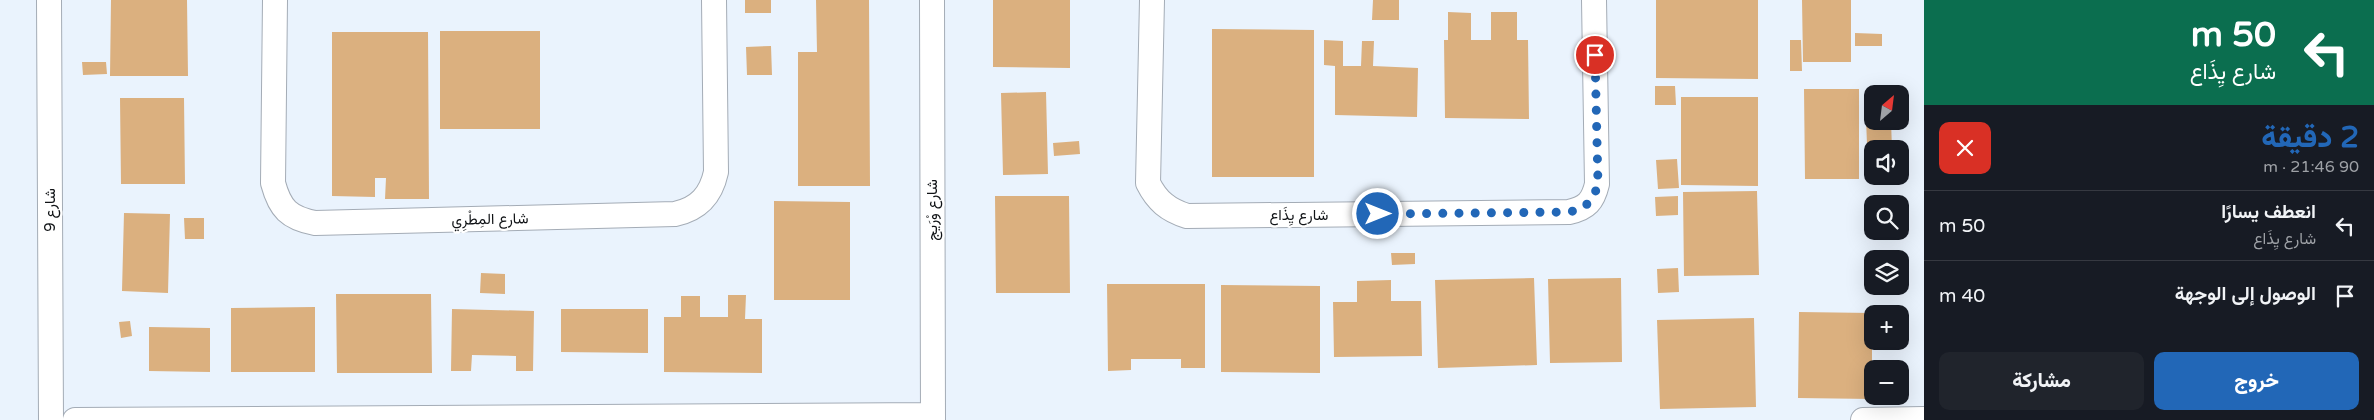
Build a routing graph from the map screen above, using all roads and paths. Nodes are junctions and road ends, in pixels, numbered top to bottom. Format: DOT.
graph roads {
  1 [pos="49,0"];
  2 [pos="274,0"];
  3 [pos="714,0"];
  4 [pos="932,0"];
  5 [pos="1152,0"];
  6 [pos="1594,0"];
  7 [pos="933,418"];
  8 [pos="1924,419"];
  9 [pos="51,420"];
  10 [pos="59,420"];
  11 [pos="70,420"];
  12 [pos="75,420"];
  13 [pos="1863,420"];
  1 -- 9 [label="street, شارع 9"];
  2 -- 3 [label="street, شارع المِطْرِي"];
  4 -- 7 [label="street, شارع وْرَيج"];
  5 -- 6 [label="street, شارع يِذَاع"];
  7 -- 12 [label="street"];
  8 -- 13 [label="street"];
  10 -- 11 [label="street"];
}
